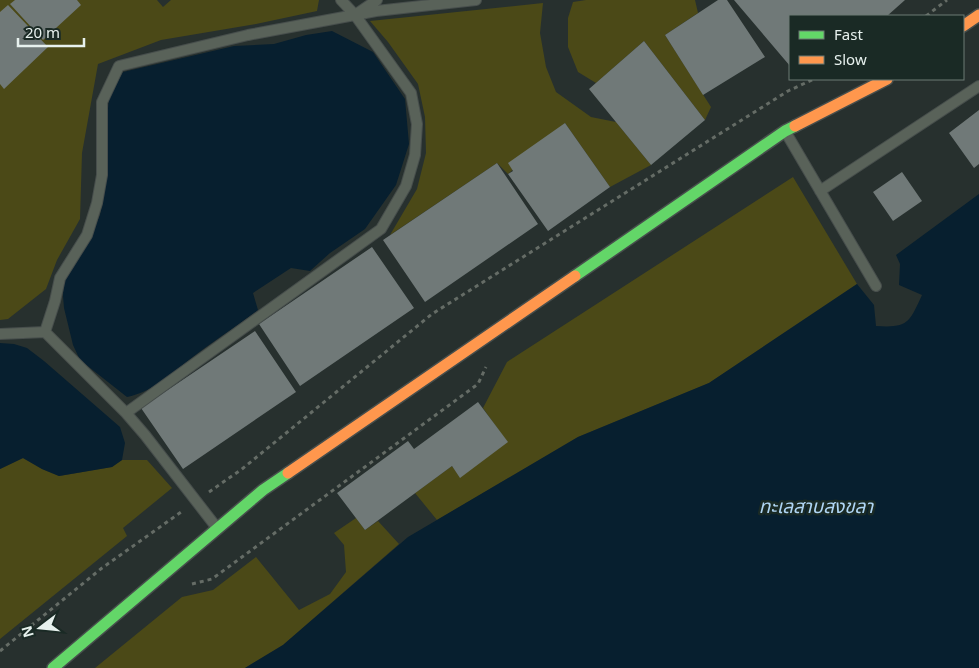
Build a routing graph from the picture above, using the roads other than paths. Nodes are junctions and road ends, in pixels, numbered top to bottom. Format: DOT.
graph roads {
  1 [pos="341,0"];
  2 [pos="377,0"];
  3 [pos="476,0"];
  4 [pos="355,15"];
  5 [pos="979,15"];
  6 [pos="964,25"];
  7 [pos="885,80"];
  8 [pos="979,86"];
  9 [pos="785,131"];
  10 [pos="820,191"];
  11 [pos="876,286"];
  12 [pos="44,332"];
  13 [pos="0,334"];
  14 [pos="126,413"];
  15 [pos="217,529"];
  16 [pos="53,668"];
  1 -- 4 [label="lane"];
  2 -- 4 [label="lane"];
  3 -- 4 [label="lane"];
  4 -- 12 [label="lane"];
  4 -- 14 [label="lane"];
  5 -- 6 [label="street"];
  7 -- 9 [label="street"];
  8 -- 10 [label="lane"];
  9 -- 10 [label="lane"];
  9 -- 15 [label="street"];
  10 -- 11 [label="lane"];
  12 -- 13 [label="lane"];
  12 -- 14 [label="lane"];
  14 -- 15 [label="lane"];
  15 -- 16 [label="street"];
}
